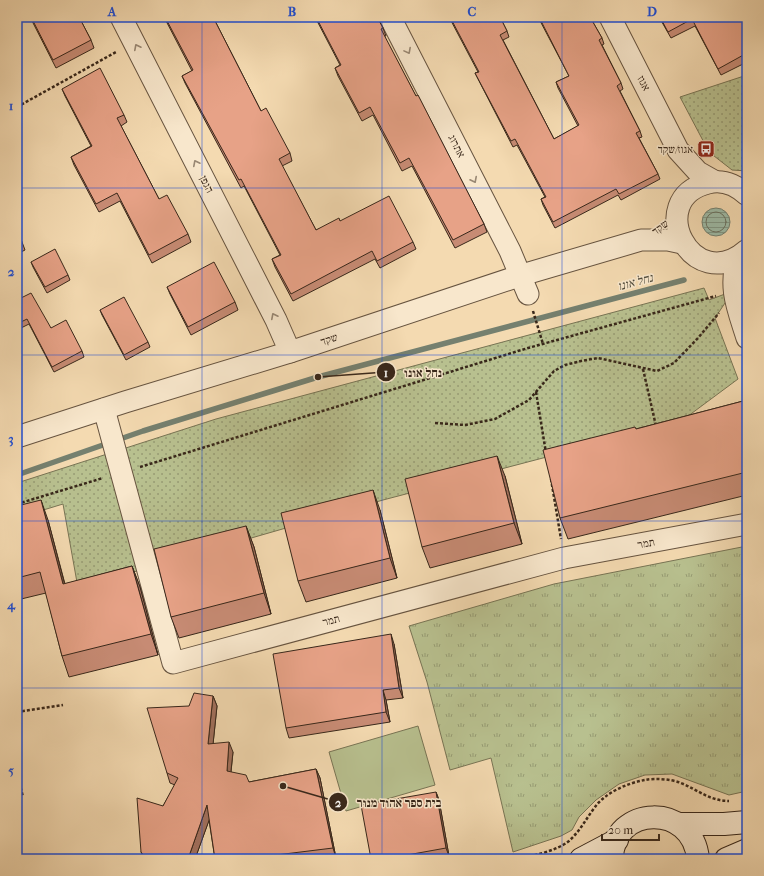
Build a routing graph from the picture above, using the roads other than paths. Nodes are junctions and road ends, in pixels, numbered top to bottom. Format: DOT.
graph roads {
  1 [pos="121,17"];
  2 [pos="390,17"];
  3 [pos="610,17"];
  4 [pos="678,150"];
  5 [pos="714,181"];
  6 [pos="747,195"];
  7 [pos="680,206"];
  8 [pos="641,240"];
  9 [pos="682,243"];
  10 [pos="743,254"];
  11 [pos="711,262"];
  12 [pos="525,285"];
  13 [pos="733,291"];
  14 [pos="747,338"];
  15 [pos="290,352"];
  16 [pos="104,409"];
  17 [pos="17,437"];
  18 [pos="747,524"];
  19 [pos="747,822"];
  20 [pos="679,824"];
  21 [pos="614,849"];
  22 [pos="747,850"];
  23 [pos="581,859"];
  24 [pos="698,859"];
  25 [pos="726,859"];
  15 -- 1 [label="street, הגפן, one-way"];
  2 -- 12 [label="street, אתרוג, one-way"];
  3 -- 4 [label="street, אגוז"];
  4 -- 5 [label="street, אגוז"];
  4 -- 7 [label="street, אגוז"];
  5 -- 6 [label="street"];
  5 -- 7 [label="street, שקד"];
  7 -- 8 [label="street, שקד"];
  7 -- 9 [label="street, אגוז"];
  8 -- 9 [label="street, שקד"];
  8 -- 12 [label="street, שקד"];
  9 -- 11 [label="street"];
  10 -- 11 [label="street"];
  10 -- 13 [label="street"];
  11 -- 13 [label="street"];
  12 -- 15 [label="street, שקד"];
  13 -- 14 [label="street"];
  15 -- 16 [label="street, שקד"];
  16 -- 17 [label="street, שקד"];
  16 -- 18 [label="street, תמר"];
  19 -- 20 [label="street"];
  20 -- 21 [label="street"];
  20 -- 24 [label="street"];
  21 -- 23 [label="street"];
  22 -- 25 [label="street"];
}
